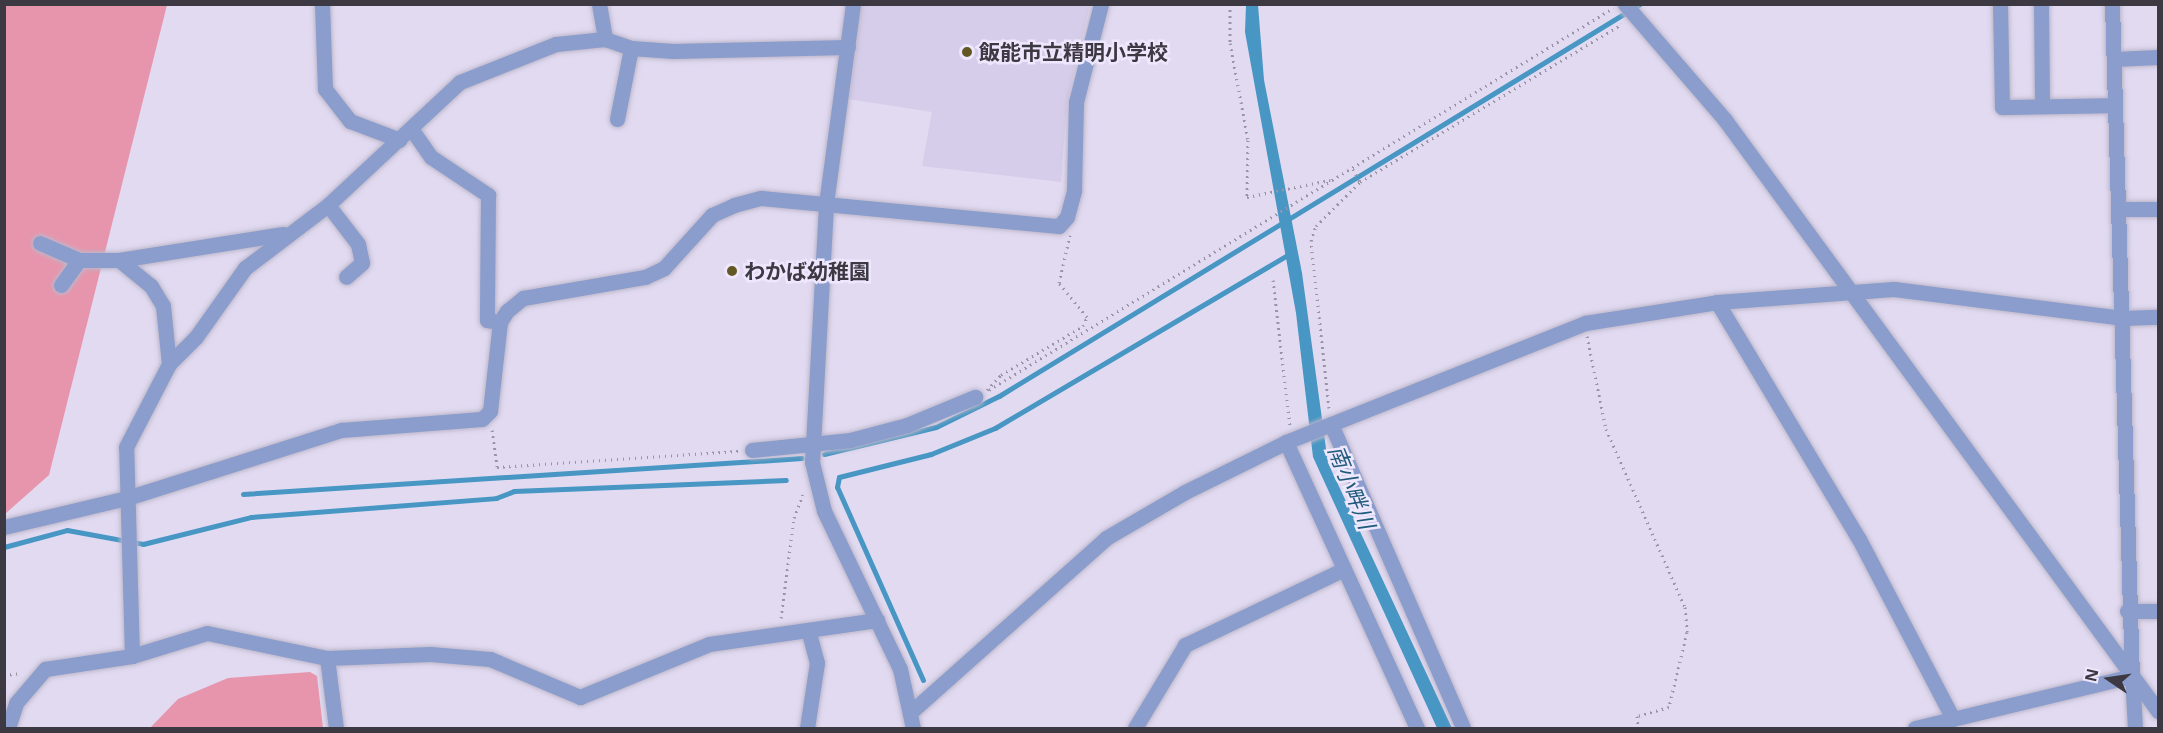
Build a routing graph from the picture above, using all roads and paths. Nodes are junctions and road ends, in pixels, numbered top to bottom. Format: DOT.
graph roads {
  1 [pos="322,4"];
  2 [pos="599,4"];
  3 [pos="853,4"];
  4 [pos="1101,4"];
  5 [pos="1230,4"];
  6 [pos="2000,4"];
  7 [pos="2041,4"];
  8 [pos="2112,4"];
  9 [pos="1627,9"];
  10 [pos="605,39"];
  11 [pos="848,47"];
  12 [pos="631,48"];
  13 [pos="2158,57"];
  14 [pos="2114,58"];
  15 [pos="2115,105"];
  16 [pos="2042,106"];
  17 [pos="617,119"];
  18 [pos="406,135"];
  19 [pos="1353,170"];
  20 [pos="1334,180"];
  21 [pos="1360,181"];
  22 [pos="328,205"];
  23 [pos="826,205"];
  24 [pos="2120,209"];
  25 [pos="2158,209"];
  26 [pos="1059,226"];
  27 [pos="286,234"];
  28 [pos="40,243"];
  29 [pos="79,260"];
  30 [pos="119,260"];
  31 [pos="346,278"];
  32 [pos="1274,280"];
  33 [pos="61,285"];
  34 [pos="1849,292"];
  35 [pos="1717,302"];
  36 [pos="2158,317"];
  37 [pos="2122,318"];
  38 [pos="500,322"];
  39 [pos="1585,323"];
  40 [pos="169,364"];
  41 [pos="980,395"];
  42 [pos="490,411"];
  43 [pos="1329,425"];
  44 [pos="1292,439"];
  45 [pos="811,446"];
  46 [pos="752,450"];
  47 [pos="813,469"];
  48 [pos="128,498"];
  49 [pos="4,527"];
  50 [pos="1344,569"];
  51 [pos="2127,611"];
  52 [pos="2158,611"];
  53 [pos="877,620"];
  54 [pos="808,630"];
  55 [pos="780,634"];
  56 [pos="132,656"];
  57 [pos="327,658"];
  58 [pos="2132,676"];
  59 [pos="912,711"];
  60 [pos="2158,711"];
  61 [pos="1953,719"];
  62 [pos="8,729"];
  63 [pos="336,729"];
  64 [pos="807,729"];
  65 [pos="913,729"];
  66 [pos="1135,729"];
  67 [pos="1417,729"];
  68 [pos="1463,729"];
  69 [pos="1638,729"];
  70 [pos="1915,729"];
  71 [pos="2135,729"];
  1 -- 18 [label="street"];
  2 -- 10 [label="street"];
  3 -- 11 [label="street"];
  4 -- 26 [label="street"];
  5 -- 20 [label="path"];
  6 -- 16 [label="street"];
  7 -- 16 [label="street"];
  8 -- 14 [label="street"];
  9 -- 19 [label="path"];
  9 -- 21 [label="path"];
  9 -- 34 [label="street"];
  10 -- 12 [label="street"];
  10 -- 18 [label="street"];
  11 -- 12 [label="street"];
  11 -- 23 [label="street"];
  12 -- 17 [label="street"];
  13 -- 14 [label="street"];
  14 -- 15 [label="street"];
  15 -- 16 [label="street"];
  15 -- 24 [label="street"];
  18 -- 22 [label="street"];
  18 -- 38 [label="street"];
  19 -- 20 [label="path"];
  19 -- 21 [label="path"];
  20 -- 41 [label="path"];
  21 -- 43 [label="path"];
  22 -- 27 [label="street"];
  22 -- 31 [label="street"];
  23 -- 26 [label="street"];
  23 -- 38 [label="street"];
  23 -- 45 [label="street"];
  24 -- 25 [label="street"];
  24 -- 37 [label="street"];
  26 -- 41 [label="path"];
  27 -- 30 [label="street"];
  27 -- 40 [label="street"];
  28 -- 29 [label="street"];
  29 -- 30 [label="street"];
  29 -- 33 [label="street"];
  30 -- 40 [label="street"];
  32 -- 44 [label="path"];
  34 -- 35 [label="street"];
  34 -- 37 [label="street"];
  34 -- 58 [label="street"];
  35 -- 39 [label="street"];
  35 -- 61 [label="street"];
  36 -- 37 [label="street"];
  37 -- 51 [label="street"];
  38 -- 42 [label="street"];
  39 -- 43 [label="street"];
  39 -- 69 [label="path"];
  40 -- 48 [label="street"];
  41 -- 45 [label="street"];
  42 -- 46 [label="path"];
  42 -- 48 [label="street"];
  43 -- 44 [label="street"];
  43 -- 68 [label="street"];
  44 -- 50 [label="street"];
  44 -- 59 [label="street"];
  45 -- 46 [label="street"];
  45 -- 47 [label="street"];
  47 -- 53 [label="street"];
  47 -- 55 [label="path"];
  48 -- 49 [label="street"];
  48 -- 56 [label="street"];
  50 -- 66 [label="street"];
  50 -- 67 [label="street"];
  51 -- 52 [label="street"];
  51 -- 58 [label="street"];
  53 -- 54 [label="street"];
  53 -- 59 [label="street"];
  54 -- 55 [label="street"];
  54 -- 64 [label="street"];
  55 -- 57 [label="street"];
  56 -- 57 [label="street"];
  56 -- 62 [label="street"];
  57 -- 63 [label="street"];
  58 -- 60 [label="street"];
  58 -- 61 [label="street"];
  58 -- 71 [label="street"];
  59 -- 65 [label="street"];
  61 -- 70 [label="street"];
}
